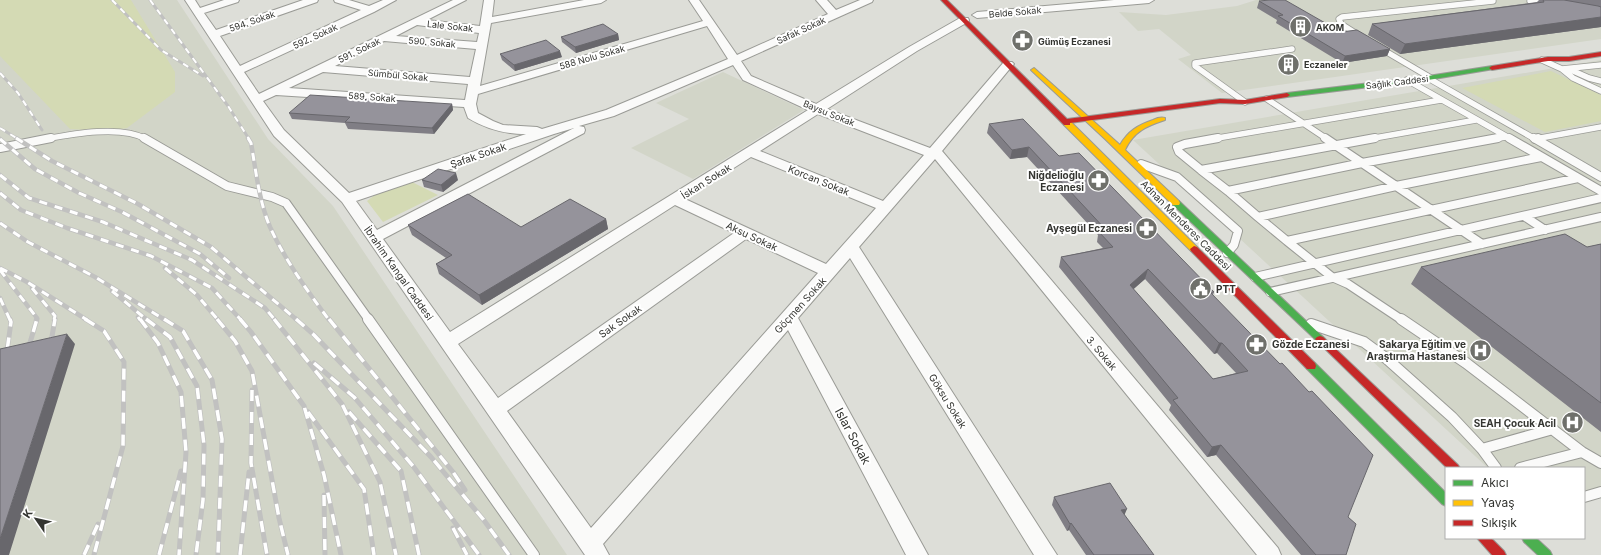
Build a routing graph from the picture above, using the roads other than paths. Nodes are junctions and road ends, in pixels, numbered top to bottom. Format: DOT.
graph roads {
  1 [pos="234,0"];
  2 [pos="313,0"];
  3 [pos="339,0"];
  4 [pos="391,0"];
  5 [pos="461,0"];
  6 [pos="489,0"];
  7 [pos="601,0"];
  8 [pos="694,0"];
  9 [pos="821,0"];
  10 [pos="868,0"];
  11 [pos="944,0"];
  12 [pos="1149,0"];
  13 [pos="1492,1"];
  14 [pos="1530,1"];
  15 [pos="1552,5"];
  16 [pos="194,6"];
  17 [pos="370,10"];
  18 [pos="834,14"];
  19 [pos="971,15"];
  20 [pos="415,22"];
  21 [pos="710,22"];
  22 [pos="485,26"];
  23 [pos="989,26"];
  24 [pos="213,34"];
  25 [pos="383,38"];
  26 [pos="1366,40"];
  27 [pos="1373,43"];
  28 [pos="482,46"];
  29 [pos="1601,47"];
  30 [pos="1292,49"];
  31 [pos="1601,54"];
  32 [pos="1545,59"];
  33 [pos="735,60"];
  34 [pos="1008,64"];
  35 [pos="1028,64"];
  36 [pos="1601,65"];
  37 [pos="320,68"];
  38 [pos="1562,68"];
  39 [pos="1570,69"];
  40 [pos="238,71"];
  41 [pos="1429,78"];
  42 [pos="1408,80"];
  43 [pos="1601,81"];
  44 [pos="474,86"];
  45 [pos="1601,90"];
  46 [pos="274,91"];
  47 [pos="1062,95"];
  48 [pos="1267,98"];
  49 [pos="257,99"];
  50 [pos="1441,100"];
  51 [pos="1245,102"];
  52 [pos="470,104"];
  53 [pos="819,110"];
  54 [pos="1224,111"];
  55 [pos="1130,112"];
  56 [pos="610,114"];
  57 [pos="1087,118"];
  58 [pos="1476,120"];
  59 [pos="1066,121"];
  60 [pos="1125,124"];
  61 [pos="1306,124"];
  62 [pos="1111,126"];
  63 [pos="1601,127"];
  64 [pos="1097,128"];
  65 [pos="549,131"];
  66 [pos="1076,131"];
  67 [pos="1506,137"];
  68 [pos="1535,139"];
  69 [pos="1334,144"];
  70 [pos="0,148"];
  71 [pos="1121,151"];
  72 [pos="751,152"];
  73 [pos="934,152"];
  74 [pos="1541,157"];
  75 [pos="1134,162"];
  76 [pos="1362,163"];
  77 [pos="1201,170"];
  78 [pos="1591,171"];
  79 [pos="1601,173"];
  80 [pos="1601,177"];
  81 [pos="1578,178"];
  82 [pos="1396,186"];
  83 [pos="1228,191"];
  84 [pos="1601,191"];
  85 [pos="1601,198"];
  86 [pos="347,199"];
  87 [pos="675,200"];
  88 [pos="886,207"];
  89 [pos="1430,209"];
  90 [pos="1524,216"];
  91 [pos="1258,217"];
  92 [pos="1601,217"];
  93 [pos="1460,230"];
  94 [pos="1545,230"];
  95 [pos="745,233"];
  96 [pos="374,238"];
  97 [pos="1287,241"];
  98 [pos="1482,244"];
  99 [pos="851,247"];
  100 [pos="1227,253"];
  101 [pos="1314,264"];
  102 [pos="829,272"];
  103 [pos="1253,277"];
  104 [pos="1332,277"];
  105 [pos="1269,292"];
  106 [pos="789,317"];
  107 [pos="1300,320"];
  108 [pos="448,342"];
  109 [pos="495,410"];
  110 [pos="1553,429"];
  111 [pos="1482,449"];
  112 [pos="1582,452"];
  113 [pos="1601,463"];
  114 [pos="1453,467"];
  115 [pos="1495,467"];
  116 [pos="1524,467"];
  117 [pos="1601,492"];
  118 [pos="1585,497"];
  119 [pos="1445,500"];
  120 [pos="1529,539"];
  121 [pos="594,549"];
  122 [pos="534,555"];
  123 [pos="917,555"];
  124 [pos="1046,555"];
  125 [pos="1270,555"];
  126 [pos="1546,555"];
  1 -- 16 [label="street"];
  2 -- 24 [label="street, 594. Sokak"];
  3 -- 17 [label="street"];
  4 -- 17 [label="street, 592. Sokak"];
  5 -- 20 [label="street, 591. Sokak"];
  6 -- 22 [label="street"];
  7 -- 22 [label="street, Lale Sokak"];
  8 -- 21 [label="street, Baysu Sokak"];
  9 -- 18 [label="street"];
  10 -- 18 [label="street, Safak Sokak"];
  11 -- 19 [label="main road, Adnan Menderes Caddesi"];
  12 -- 19 [label="street, Belde Sokak"];
  13 -- 26 [label="lane"];
  14 -- 15 [label="lane"];
  16 -- 24 [label="street, İbrahim Kangal Caddesi"];
  17 -- 40 [label="street, 592. Sokak"];
  18 -- 33 [label="street, Safak Sokak"];
  19 -- 23 [label="main road, Adnan Menderes Caddesi"];
  19 -- 34 [label="main road, Adnan Menderes Caddesi"];
  19 -- 53 [label="street, İskan Sokak"];
  20 -- 22 [label="street, Lale Sokak"];
  20 -- 25 [label="street, 591. Sokak"];
  21 -- 33 [label="street, Baysu Sokak"];
  21 -- 44 [label="street, 588 Nolu Sokak"];
  22 -- 28 [label="street"];
  24 -- 40 [label="street, İbrahim Kangal Caddesi"];
  25 -- 28 [label="street, 590. Sokak"];
  25 -- 37 [label="street, 591. Sokak"];
  27 -- 41 [label="lane"];
  28 -- 44 [label="street"];
  29 -- 32 [label="main road, Sağlık Caddesi"];
  30 -- 51 [label="lane"];
  31 -- 32 [label="main road, Sağlık Caddesi"];
  32 -- 38 [label="lane"];
  32 -- 41 [label="main road, Sağlık Caddesi"];
  33 -- 53 [label="street, Baysu Sokak"];
  33 -- 56 [label="street, Şafak Sokak"];
  34 -- 59 [label="main road, Adnan Menderes Caddesi"];
  34 -- 73 [label="street, Göçmen Sokak"];
  35 -- 47 [label="main road, Adnan Menderes Caddesi"];
  36 -- 39 [label="lane"];
  37 -- 44 [label="street, Sümbül Sokak"];
  37 -- 46 [label="street, 591. Sokak"];
  38 -- 39 [label="lane"];
  38 -- 45 [label="lane"];
  39 -- 43 [label="lane"];
  40 -- 49 [label="street, İbrahim Kangal Caddesi"];
  41 -- 42 [label="main road, Sağlık Caddesi"];
  41 -- 68 [label="lane"];
  42 -- 48 [label="main road, Sağlık Caddesi"];
  42 -- 50 [label="lane"];
  44 -- 52 [label="street"];
  46 -- 49 [label="street, 591. Sokak"];
  46 -- 52 [label="street, 589. Sokak"];
  47 -- 55 [label="main road"];
  47 -- 57 [label="main road, Adnan Menderes Caddesi"];
  48 -- 51 [label="main road, Sağlık Caddesi"];
  48 -- 61 [label="lane"];
  49 -- 86 [label="street, İbrahim Kangal Caddesi"];
  50 -- 58 [label="lane"];
  50 -- 61 [label="lane"];
  51 -- 54 [label="main road, Sağlık Caddesi"];
  51 -- 55 [label="main road, Sağlık Caddesi"];
  52 -- 65 [label="street"];
  53 -- 72 [label="street, İskan Sokak"];
  53 -- 73 [label="street, Baysu Sokak"];
  55 -- 57 [label="main road, Sağlık Caddesi"];
  56 -- 65 [label="street, Şafak Sokak"];
  56 -- 96 [label="street, Şafak Sokak"];
  57 -- 59 [label="main road, Sağlık Caddesi"];
  57 -- 64 [label="main road, Adnan Menderes Caddesi"];
  58 -- 67 [label="lane"];
  58 -- 69 [label="lane"];
  59 -- 66 [label="main road, Adnan Menderes Caddesi"];
  60 -- 71 [label="main road"];
  61 -- 69 [label="lane"];
  61 -- 77 [label="lane"];
  62 -- 64 [label="main road"];
  63 -- 68 [label="lane"];
  64 -- 66 [label="main road"];
  64 -- 71 [label="main road, Adnan Menderes Caddesi"];
  65 -- 86 [label="street, Şafak Sokak"];
  66 -- 119 [label="main road, Adnan Menderes Caddesi"];
  67 -- 74 [label="lane"];
  67 -- 76 [label="lane"];
  68 -- 78 [label="lane"];
  69 -- 76 [label="lane"];
  69 -- 77 [label="lane"];
  70 -- 122 [label="lane"];
  71 -- 75 [label="main road, Adnan Menderes Caddesi"];
  72 -- 87 [label="street, İskan Sokak"];
  72 -- 88 [label="street, Korcan Sokak"];
  73 -- 88 [label="street, Göçmen Sokak"];
  73 -- 125 [label="street, 3. Sokak"];
  74 -- 81 [label="lane"];
  74 -- 82 [label="lane"];
  75 -- 100 [label="main road, Adnan Menderes Caddesi"];
  75 -- 100 [label="lane"];
  76 -- 82 [label="lane"];
  76 -- 83 [label="lane"];
  77 -- 83 [label="lane"];
  78 -- 79 [label="lane"];
  78 -- 80 [label="lane"];
  81 -- 84 [label="lane"];
  81 -- 89 [label="lane"];
  82 -- 89 [label="lane"];
  82 -- 91 [label="lane"];
  83 -- 91 [label="lane"];
  85 -- 90 [label="lane"];
  86 -- 96 [label="street, İbrahim Kangal Caddesi"];
  87 -- 95 [label="street, Aksu Sokak"];
  87 -- 108 [label="street, İskan Sokak"];
  88 -- 99 [label="street, Göçmen Sokak"];
  89 -- 93 [label="lane"];
  89 -- 97 [label="lane"];
  90 -- 93 [label="lane"];
  90 -- 94 [label="lane"];
  91 -- 97 [label="lane"];
  92 -- 94 [label="lane"];
  93 -- 98 [label="lane"];
  93 -- 101 [label="lane"];
  94 -- 98 [label="lane"];
  95 -- 102 [label="street, Aksu Sokak"];
  95 -- 109 [label="street, Sak Sokak"];
  96 -- 108 [label="street, İbrahim Kangal Caddesi"];
  97 -- 101 [label="lane"];
  98 -- 104 [label="lane"];
  99 -- 102 [label="street, Göçmen Sokak"];
  99 -- 124 [label="street, Göksu Sokak"];
  100 -- 103 [label="main road, Adnan Menderes Caddesi"];
  101 -- 103 [label="lane"];
  101 -- 104 [label="lane"];
  102 -- 106 [label="street, Göçmen Sokak"];
  103 -- 105 [label="main road, Adnan Menderes Caddesi"];
  104 -- 105 [label="lane"];
  104 -- 110 [label="lane"];
  105 -- 107 [label="main road, Adnan Menderes Caddesi"];
  106 -- 121 [label="street, Göçmen Sokak"];
  106 -- 123 [label="street, Islar Sokak"];
  107 -- 111 [label="lane"];
  107 -- 114 [label="main road, Adnan Menderes Caddesi"];
  108 -- 109 [label="street, İbrahim Kangal Caddesi"];
  109 -- 121 [label="street, İbrahim Kangal Caddesi"];
  110 -- 111 [label="lane"];
  110 -- 112 [label="lane"];
  111 -- 115 [label="lane"];
  112 -- 113 [label="lane"];
  112 -- 116 [label="lane"];
  117 -- 118 [label="lane"];
  120 -- 126 [label="main road"];
}
